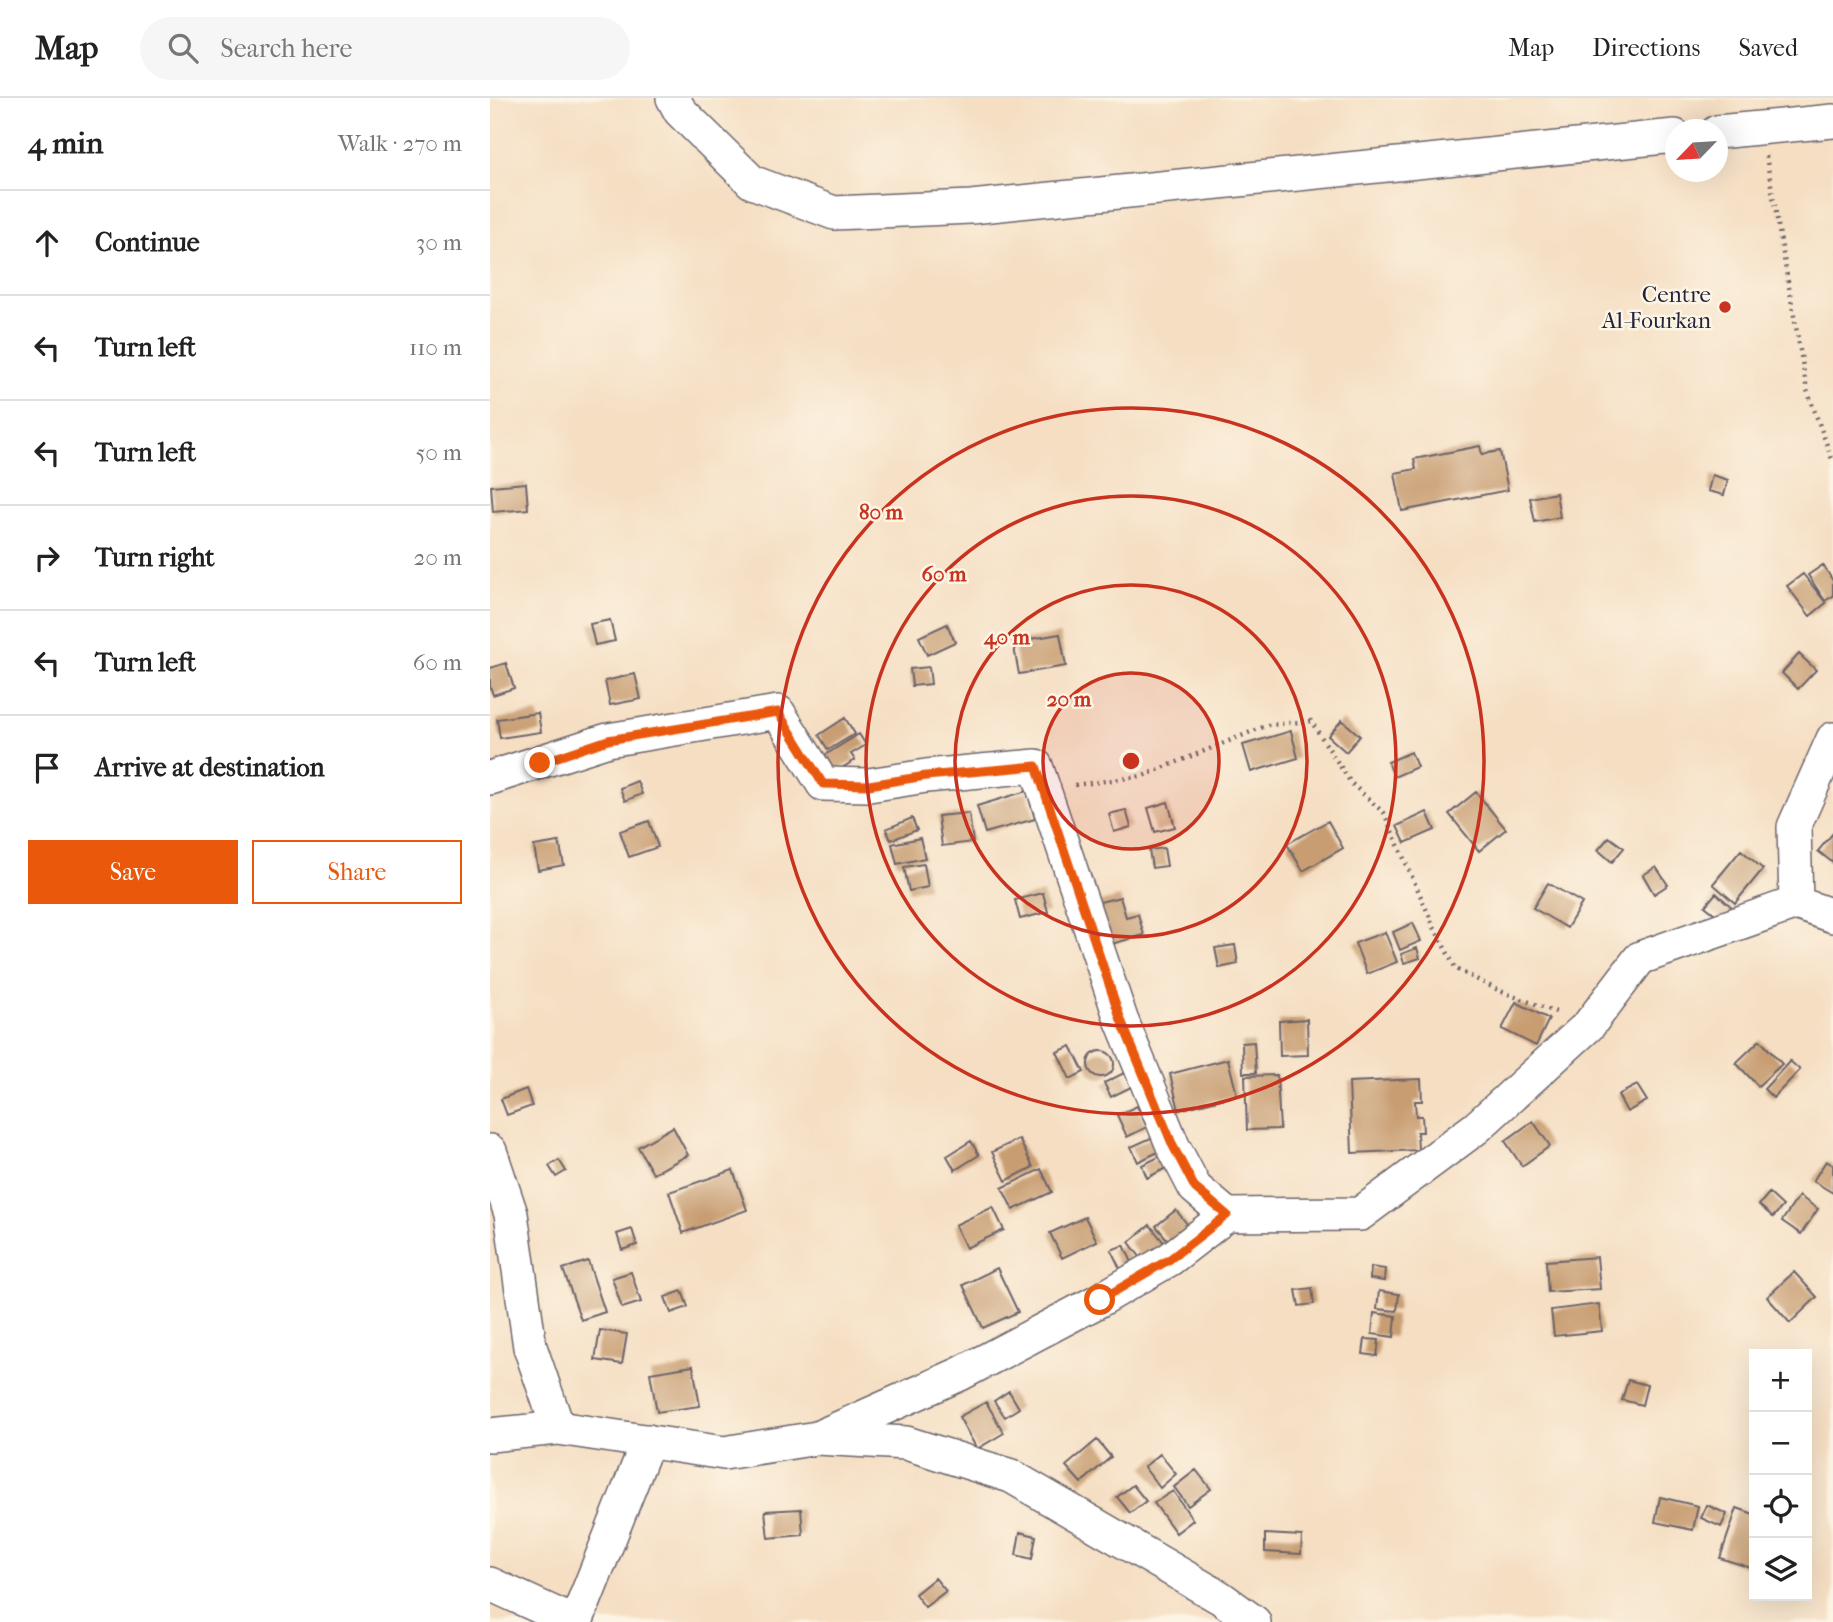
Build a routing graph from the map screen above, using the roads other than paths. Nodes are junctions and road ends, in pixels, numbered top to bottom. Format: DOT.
graph roads {
  1 [pos="673,98"];
  2 [pos="1833,121"];
  3 [pos="1728,131"];
  4 [pos="1665,137"];
  5 [pos="1833,739"];
  6 [pos="490,778"];
  7 [pos="1796,903"];
  8 [pos="1833,916"];
  9 [pos="490,1151"];
  10 [pos="1227,1215"];
  11 [pos="558,1428"];
  12 [pos="490,1435"];
  13 [pos="817,1438"];
  14 [pos="648,1441"];
  15 [pos="490,1584"];
  16 [pos="575,1622"];
  17 [pos="1254,1622"];
  1 -- 4 [label="street"];
  2 -- 3 [label="street"];
  5 -- 7 [label="street"];
  6 -- 10 [label="street"];
  7 -- 8 [label="street"];
  7 -- 10 [label="street"];
  9 -- 11 [label="street"];
  10 -- 13 [label="street"];
  11 -- 12 [label="street"];
  11 -- 14 [label="street"];
  13 -- 14 [label="street"];
  13 -- 17 [label="street"];
  14 -- 16 [label="street"];
  15 -- 16 [label="street"];
}
